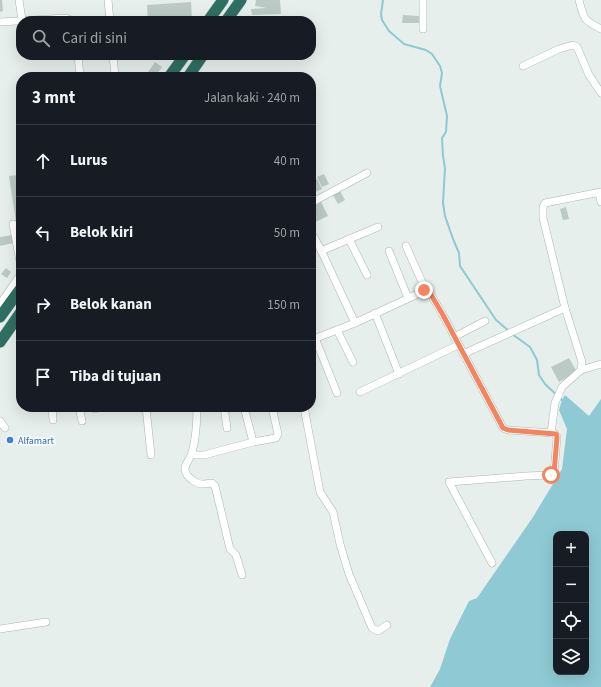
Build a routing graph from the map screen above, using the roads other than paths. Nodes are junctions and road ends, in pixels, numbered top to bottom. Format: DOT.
graph roads {
  1 [pos="19,0"];
  2 [pos="108,0"];
  3 [pos="223,0"];
  4 [pos="241,0"];
  5 [pos="423,0"];
  6 [pos="579,0"];
  7 [pos="21,16"];
  8 [pos="110,16"];
  9 [pos="212,16"];
  10 [pos="230,16"];
  11 [pos="16,21"];
  12 [pos="0,22"];
  13 [pos="423,29"];
  14 [pos="601,29"];
  15 [pos="78,60"];
  16 [pos="113,60"];
  17 [pos="182,60"];
  18 [pos="200,60"];
  19 [pos="523,66"];
  20 [pos="80,72"];
  21 [pos="115,72"];
  22 [pos="173,72"];
  23 [pos="191,72"];
  24 [pos="601,93"];
  25 [pos="367,172"];
  26 [pos="600,192"];
  27 [pos="316,200"];
  28 [pos="601,202"];
  29 [pos="13,224"];
  30 [pos="378,227"];
  31 [pos="349,239"];
  32 [pos="16,240"];
  33 [pos="316,243"];
  34 [pos="406,246"];
  35 [pos="321,251"];
  36 [pos="389,252"];
  37 [pos="367,276"];
  38 [pos="16,281"];
  39 [pos="426,291"];
  40 [pos="408,298"];
  41 [pos="16,303"];
  42 [pos="0,304"];
  43 [pos="565,308"];
  44 [pos="375,313"];
  45 [pos="0,316"];
  46 [pos="16,319"];
  47 [pos="484,321"];
  48 [pos="355,323"];
  49 [pos="336,330"];
  50 [pos="316,338"];
  51 [pos="454,338"];
  52 [pos="0,342"];
  53 [pos="458,345"];
  54 [pos="316,346"];
  55 [pos="463,354"];
  56 [pos="353,362"];
  57 [pos="601,364"];
  58 [pos="581,370"];
  59 [pos="399,374"];
  60 [pos="360,392"];
  61 [pos="337,393"];
  62 [pos="53,412"];
  63 [pos="80,412"];
  64 [pos="147,412"];
  65 [pos="197,412"];
  66 [pos="225,412"];
  67 [pos="245,412"];
  68 [pos="273,412"];
  69 [pos="305,412"];
  70 [pos="54,420"];
  71 [pos="0,421"];
  72 [pos="82,421"];
  73 [pos="5,428"];
  74 [pos="227,428"];
  75 [pos="551,433"];
  76 [pos="253,442"];
  77 [pos="192,452"];
  78 [pos="151,455"];
  79 [pos="492,563"];
  80 [pos="242,575"];
  81 [pos="46,622"];
  82 [pos="387,625"];
  83 [pos="0,629"];
  1 -- 7 [label="street"];
  2 -- 8 [label="street"];
  3 -- 9 [label="highway"];
  4 -- 10 [label="highway"];
  5 -- 13 [label="street"];
  6 -- 14 [label="street"];
  11 -- 12 [label="street"];
  15 -- 20 [label="street"];
  16 -- 21 [label="street"];
  17 -- 22 [label="highway"];
  18 -- 23 [label="highway"];
  19 -- 24 [label="street"];
  25 -- 27 [label="street"];
  26 -- 28 [label="street"];
  26 -- 43 [label="street"];
  29 -- 32 [label="street"];
  30 -- 31 [label="street"];
  31 -- 35 [label="street"];
  31 -- 37 [label="street"];
  33 -- 35 [label="street"];
  34 -- 39 [label="street"];
  35 -- 48 [label="street"];
  36 -- 40 [label="street"];
  38 -- 42 [label="street"];
  39 -- 40 [label="street"];
  39 -- 51 [label="street"];
  40 -- 44 [label="street"];
  41 -- 45 [label="highway"];
  43 -- 55 [label="street"];
  43 -- 58 [label="street"];
  44 -- 48 [label="street"];
  44 -- 59 [label="street"];
  46 -- 52 [label="highway"];
  47 -- 51 [label="street"];
  48 -- 49 [label="street"];
  49 -- 50 [label="street"];
  49 -- 56 [label="street"];
  51 -- 53 [label="street"];
  53 -- 55 [label="street"];
  53 -- 59 [label="street"];
  54 -- 61 [label="street"];
  55 -- 75 [label="street"];
  57 -- 58 [label="street"];
  58 -- 75 [label="street"];
  59 -- 60 [label="street"];
  62 -- 70 [label="street"];
  63 -- 72 [label="street"];
  64 -- 78 [label="street"];
  65 -- 77 [label="street"];
  66 -- 74 [label="street"];
  67 -- 76 [label="street"];
  68 -- 76 [label="street"];
  69 -- 82 [label="street"];
  71 -- 73 [label="street"];
  75 -- 79 [label="street"];
  76 -- 77 [label="street"];
  77 -- 80 [label="street"];
  81 -- 83 [label="street"];
}
